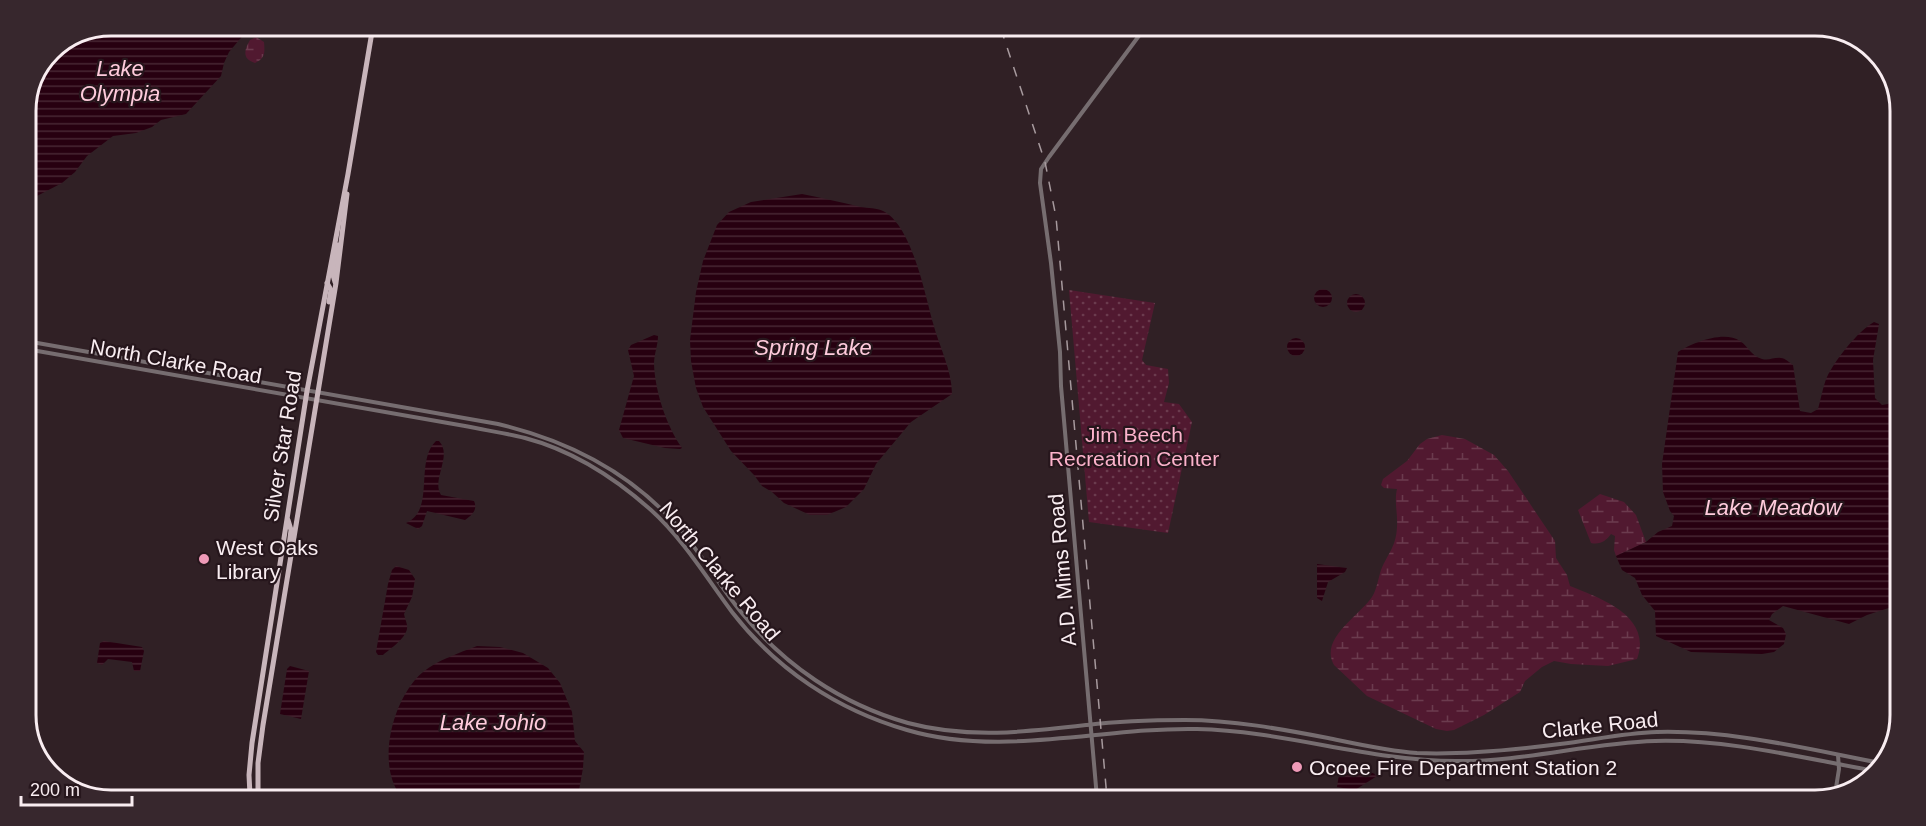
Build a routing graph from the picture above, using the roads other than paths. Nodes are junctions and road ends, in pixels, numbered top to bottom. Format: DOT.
graph roads {
  1 [pos="371,36"];
  2 [pos="1139,36"];
  3 [pos="348,174"];
  4 [pos="337,231"];
  5 [pos="327,282"];
  6 [pos="336,283"];
  7 [pos="328,330"];
  8 [pos="36,343"];
  9 [pos="36,352"];
  10 [pos="218,376"];
  11 [pos="216,383"];
  12 [pos="306,391"];
  13 [pos="317,393"];
  14 [pos="305,399"];
  15 [pos="316,401"];
  16 [pos="288,519"];
  17 [pos="285,589"];
  18 [pos="264,671"];
  19 [pos="256,723"];
  20 [pos="263,725"];
  21 [pos="1090,725"];
  22 [pos="1091,736"];
  23 [pos="1392,750"];
  24 [pos="1838,755"];
  25 [pos="1390,757"];
  26 [pos="1873,762"];
  27 [pos="1839,764"];
  28 [pos="1866,769"];
  29 [pos="257,784"];
  30 [pos="1835,787"];
  31 [pos="250,790"];
  32 [pos="258,790"];
  33 [pos="1096,790"];
  1 -- 3 [label="main road, Silver Star Road"];
  2 -- 21 [label="street, A.D. Mims Road"];
  3 -- 4 [label="main road, Silver Star Road"];
  3 -- 6 [label="main road, Silver Star Road"];
  4 -- 5 [label="main road, Silver Star Road"];
  4 -- 6 [label="main road"];
  5 -- 7 [label="main road"];
  5 -- 12 [label="main road, Silver Star Road"];
  6 -- 7 [label="main road, Silver Star Road"];
  7 -- 13 [label="main road, Silver Star Road"];
  8 -- 10 [label="street, North Clarke Road"];
  9 -- 11 [label="street, North Clarke Road"];
  10 -- 11 [label="street"];
  10 -- 12 [label="street, North Clarke Road"];
  11 -- 14 [label="street, North Clarke Road"];
  12 -- 13 [label="street, North Clarke Road"];
  12 -- 14 [label="main road, Silver Star Road"];
  13 -- 15 [label="main road, Silver Star Road"];
  13 -- 21 [label="street, North Clarke Road"];
  14 -- 15 [label="street, North Clarke Road"];
  14 -- 16 [label="main road, Silver Star Road"];
  15 -- 17 [label="main road, Silver Star Road"];
  15 -- 22 [label="street, North Clarke Road"];
  16 -- 17 [label="main road"];
  16 -- 18 [label="main road, Silver Star Road"];
  17 -- 20 [label="main road, Silver Star Road"];
  18 -- 19 [label="main road, Silver Star Road"];
  18 -- 20 [label="main road"];
  19 -- 29 [label="main road"];
  19 -- 31 [label="main road, Silver Star Road"];
  20 -- 29 [label="main road, Silver Star Road"];
  21 -- 22 [label="street, A.D. Mims Road"];
  21 -- 23 [label="street, North Clarke Road"];
  22 -- 25 [label="street, North Clarke Road"];
  22 -- 33 [label="street, A.D. Mims Road"];
  23 -- 24 [label="street, Clarke Road"];
  24 -- 26 [label="street, Clarke Road"];
  24 -- 27 [label="street"];
  25 -- 27 [label="street, Clarke Road"];
  27 -- 28 [label="street, Clarke Road"];
  27 -- 30 [label="street"];
  29 -- 32 [label="main road, Silver Star Road"];
}
